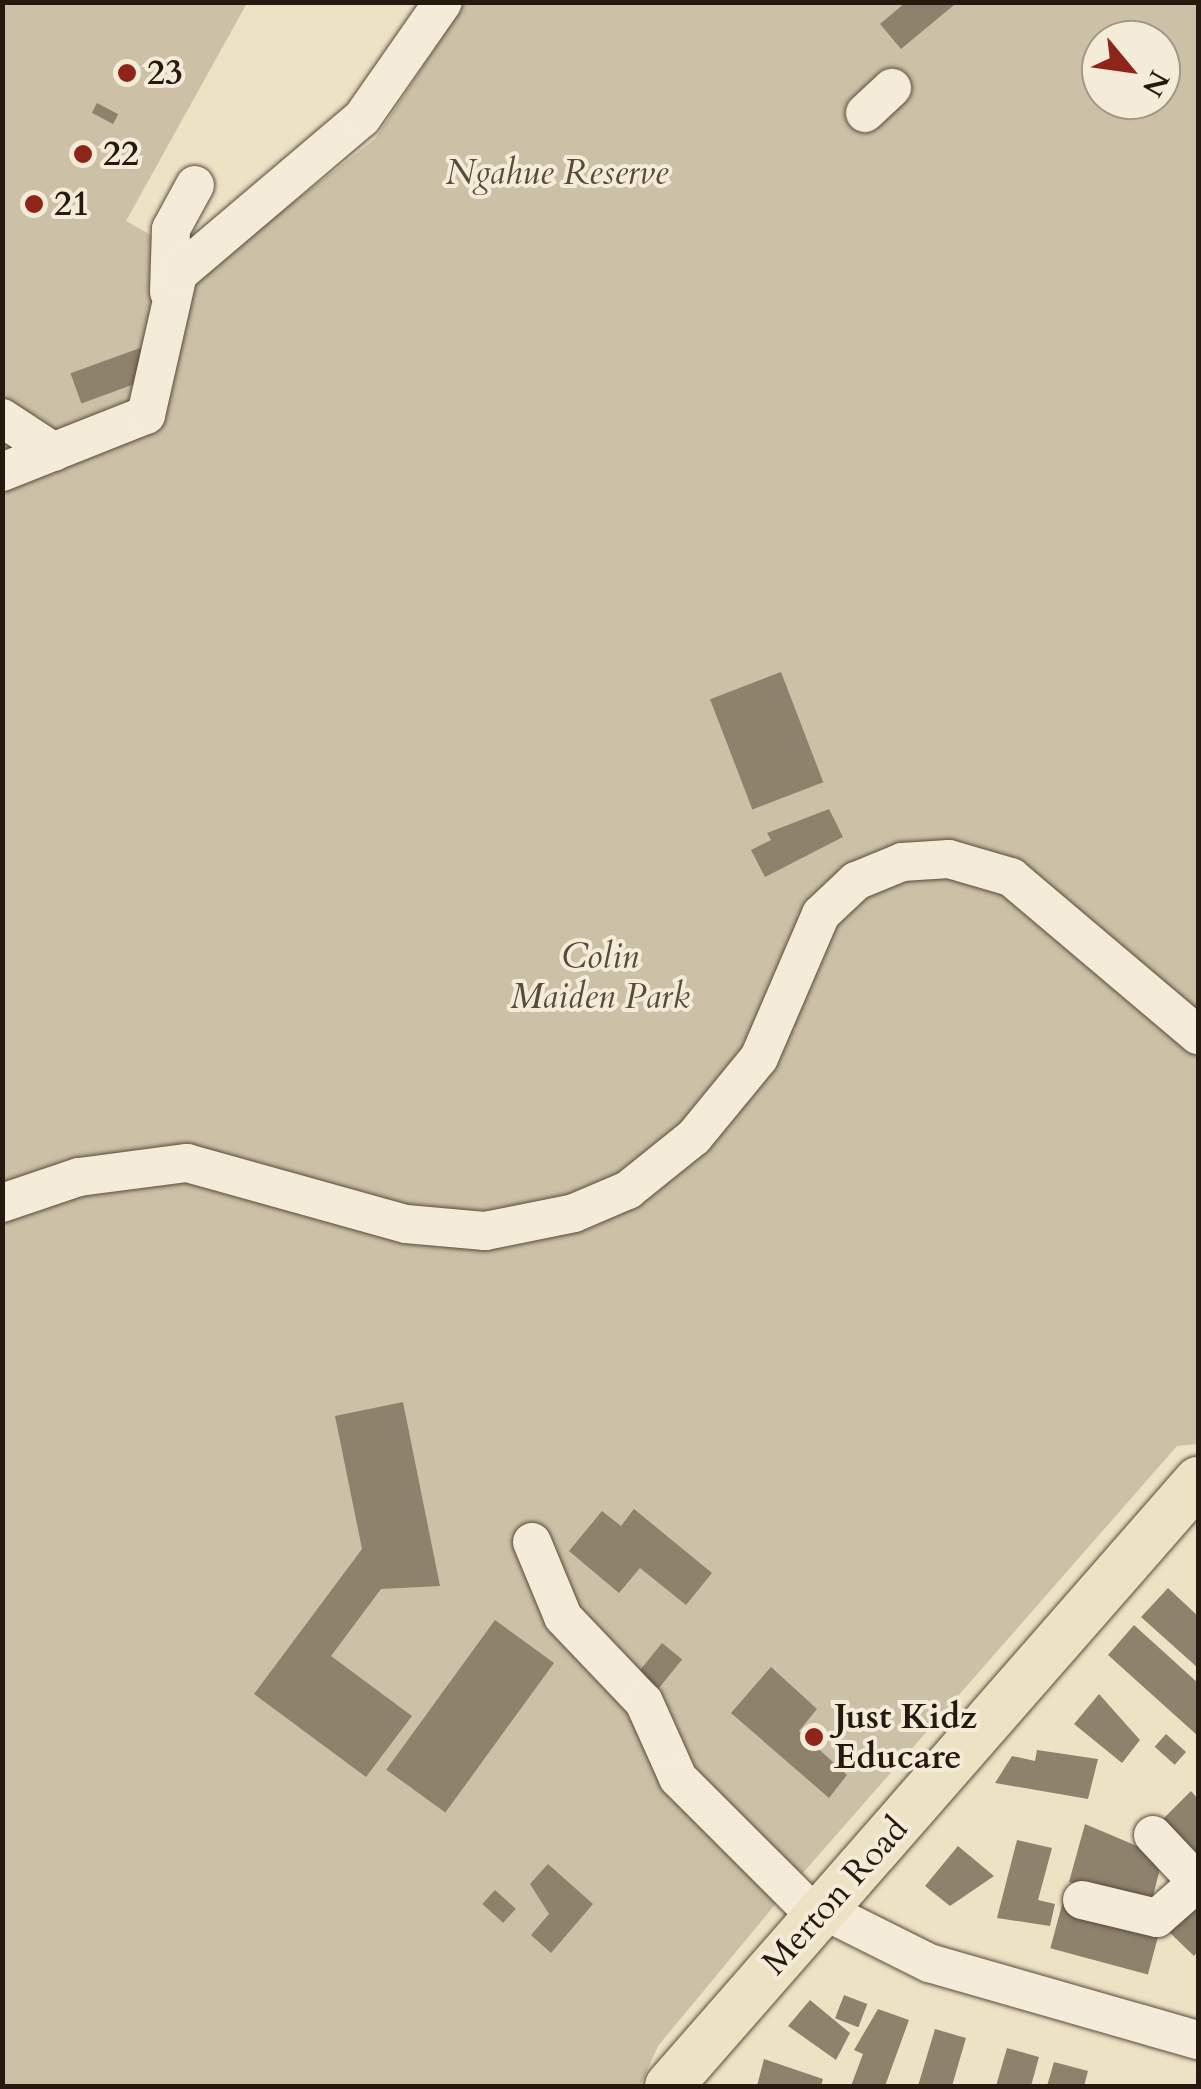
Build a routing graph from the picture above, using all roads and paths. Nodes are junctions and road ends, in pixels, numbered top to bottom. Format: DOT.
graph roads {
  1 [pos="443,2"];
  2 [pos="205,251"];
  3 [pos="168,292"];
  4 [pos="2,418"];
  5 [pos="54,452"];
  6 [pos="2,472"];
  7 [pos="1198,1036"];
  8 [pos="2,1202"];
  9 [pos="1198,1480"];
  10 [pos="532,1542"];
  11 [pos="1153,1835"];
  12 [pos="1198,1882"];
  13 [pos="1082,1900"];
  14 [pos="820,1914"];
  15 [pos="1198,2040"];
  16 [pos="669,2086"];
  1 -- 2 [label="street"];
  2 -- 3 [label="street"];
  2 -- 3 [label="street"];
  3 -- 5 [label="street"];
  4 -- 5 [label="street"];
  5 -- 6 [label="street"];
  7 -- 8 [label="street"];
  9 -- 14 [label="main road, Merton Road"];
  10 -- 14 [label="street"];
  11 -- 12 [label="street"];
  12 -- 13 [label="street"];
  14 -- 15 [label="street"];
  14 -- 16 [label="main road, Merton Road"];
}
